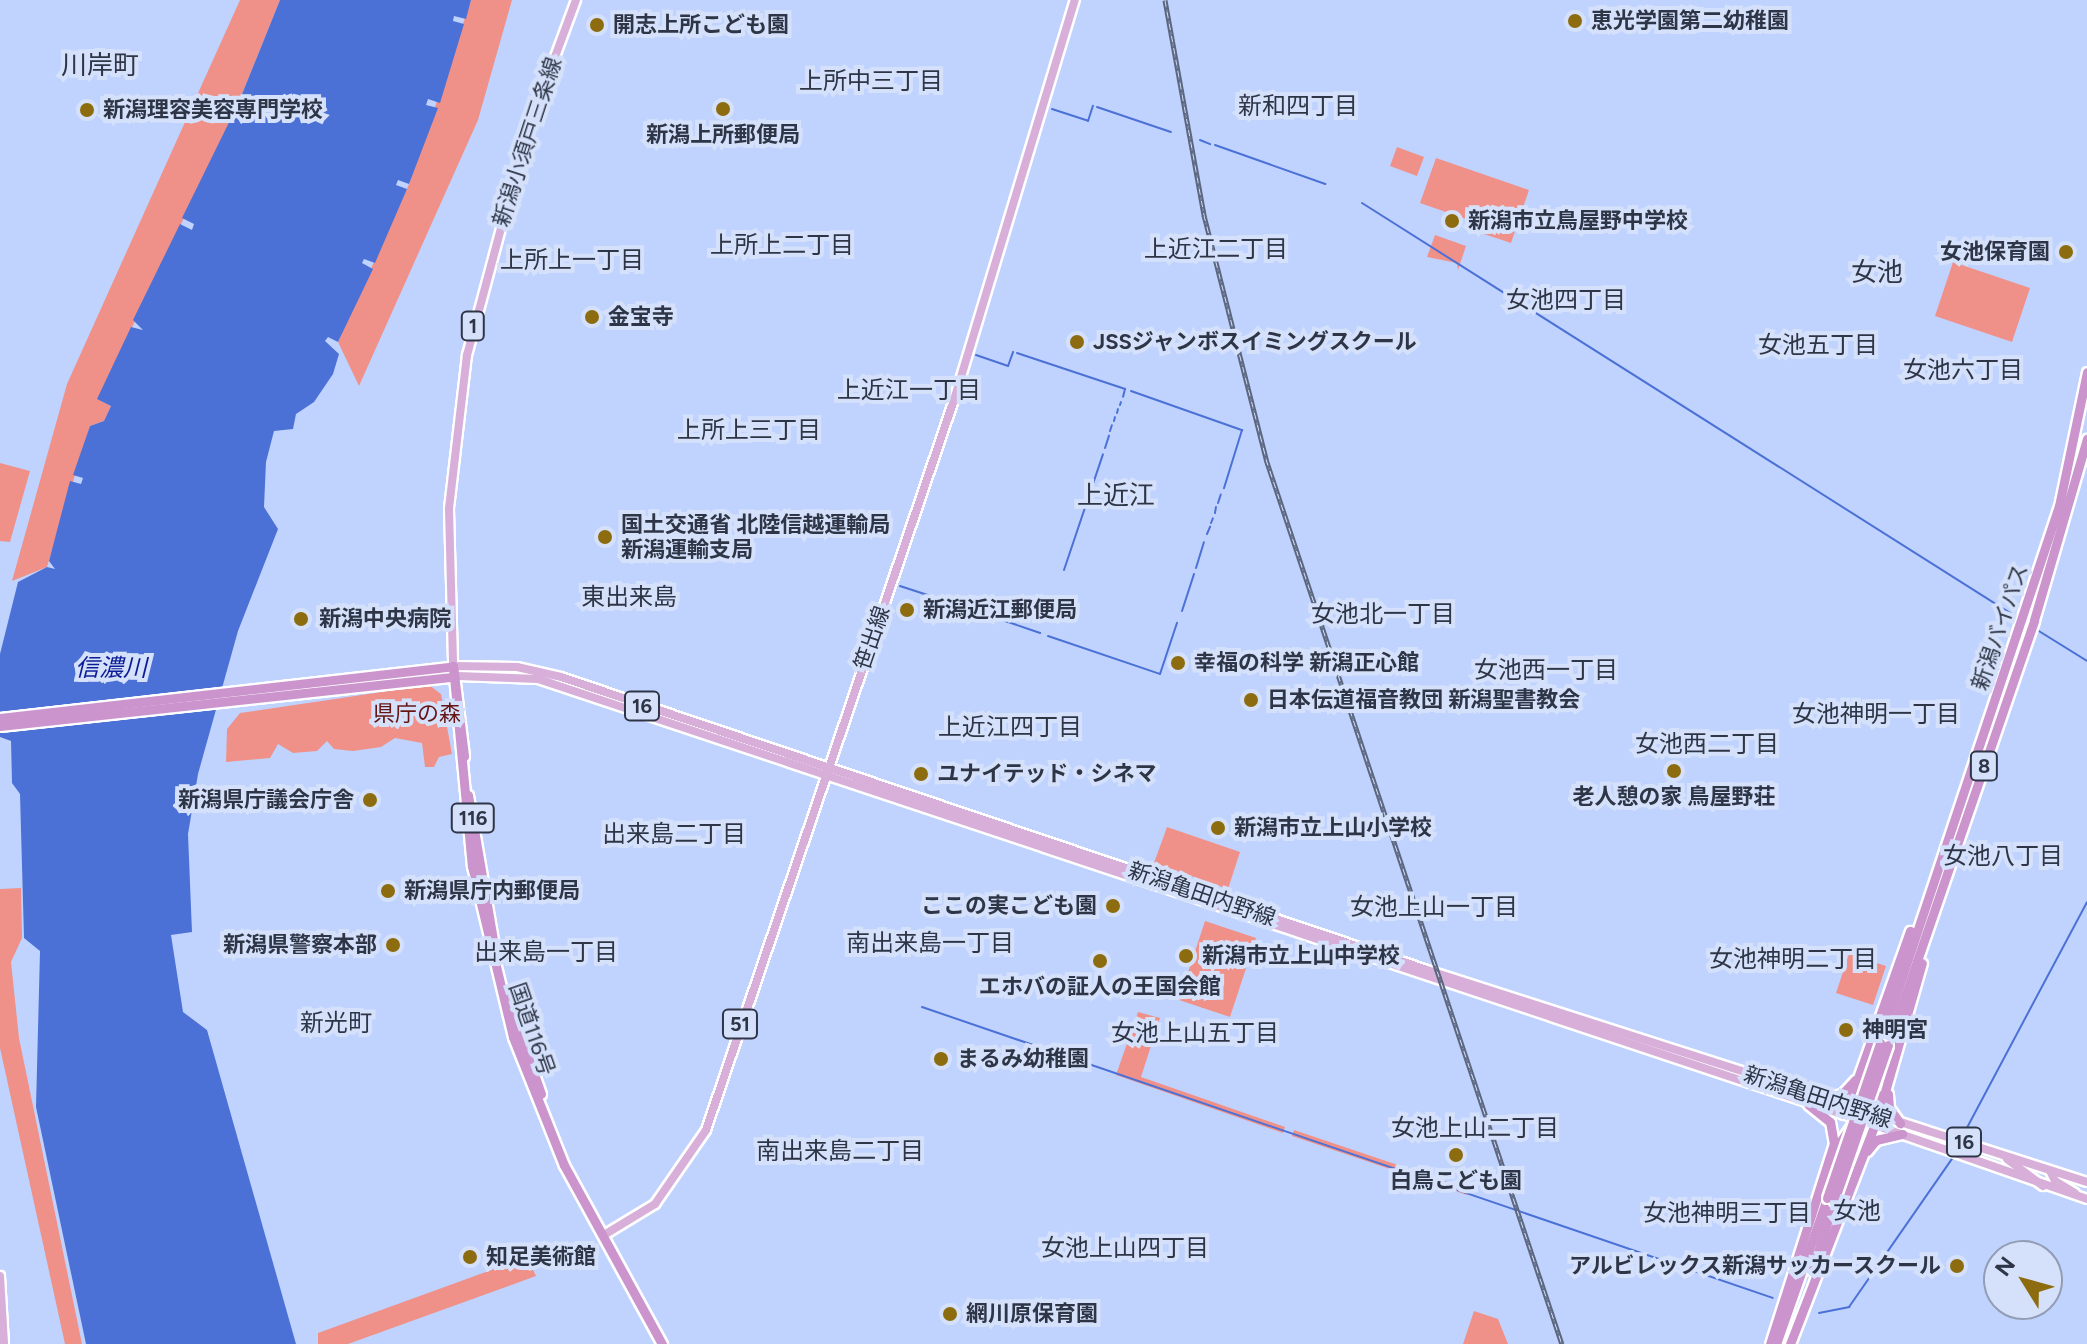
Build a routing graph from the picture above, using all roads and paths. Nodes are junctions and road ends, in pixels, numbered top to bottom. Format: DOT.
graph roads {
  1 [pos="576,0"];
  2 [pos="1075,0"];
  3 [pos="2087,372"];
  4 [pos="2087,439"];
  5 [pos="453,666"];
  6 [pos="454,677"];
  7 [pos="280,692"];
  8 [pos="0,718"];
  9 [pos="0,726"];
  10 [pos="824,772"];
  11 [pos="1951,827"];
  12 [pos="1940,894"];
  13 [pos="1884,1044"];
  14 [pos="1896,1059"];
  15 [pos="1857,1077"];
  16 [pos="1823,1100"];
  17 [pos="1808,1104"];
  18 [pos="1854,1114"];
  19 [pos="1876,1121"];
  20 [pos="1900,1123"];
  21 [pos="1902,1134"];
  22 [pos="2001,1155"];
  23 [pos="1860,1162"];
  24 [pos="1829,1163"];
  25 [pos="2050,1171"];
  26 [pos="2087,1182"];
  27 [pos="2044,1187"];
  28 [pos="1831,1199"];
  29 [pos="2084,1199"];
  30 [pos="604,1235"];
  31 [pos="0,1276"];
  32 [pos="4,1344"];
  33 [pos="662,1344"];
  34 [pos="1770,1344"];
  35 [pos="1776,1344"];
  36 [pos="1788,1344"];
  1 -- 5 [label="main road, 新潟小須戸三条線 / 1"];
  2 -- 10 [label="main road, 笹出線 / 51"];
  3 -- 11 [label="highway, 新潟バイパス / 8"];
  4 -- 12 [label="highway, 新潟バイパス / 8"];
  5 -- 6 [label="highway, 国道116号 / 116"];
  5 -- 7 [label="highway"];
  5 -- 10 [label="main road, 新潟亀田内野線 / 16"];
  6 -- 7 [label="highway"];
  6 -- 10 [label="main road, 新潟亀田内野線 / 16"];
  6 -- 30 [label="highway, 国道116号 / 116"];
  7 -- 8 [label="highway"];
  7 -- 9 [label="highway"];
  10 -- 16 [label="main road, 新潟亀田内野線 / 16"];
  10 -- 17 [label="main road, 新潟亀田内野線 / 16"];
  10 -- 30 [label="main road, 笹出線 / 51"];
  11 -- 13 [label="highway, 新潟バイパス / 8"];
  11 -- 15 [label="highway"];
  12 -- 13 [label="highway, 新潟バイパス / 8"];
  12 -- 14 [label="highway"];
  13 -- 28 [label="highway, 新潟バイパス / 8, bridge"];
  14 -- 18 [label="highway"];
  14 -- 19 [label="highway"];
  14 -- 20 [label="highway"];
  15 -- 16 [label="highway"];
  15 -- 18 [label="highway"];
  16 -- 18 [label="main road, 新潟亀田内野線 / 16"];
  17 -- 18 [label="main road, 新潟亀田内野線 / 16"];
  17 -- 24 [label="highway"];
  18 -- 19 [label="highway"];
  18 -- 23 [label="highway"];
  18 -- 24 [label="highway"];
  19 -- 20 [label="main road, 新潟亀田内野線 / 16"];
  19 -- 21 [label="main road, 新潟亀田内野線 / 16"];
  19 -- 23 [label="highway"];
  20 -- 22 [label="main road, 新潟亀田内野線 / 16"];
  21 -- 23 [label="highway"];
  21 -- 27 [label="main road, 新潟亀田内野線 / 16"];
  22 -- 25 [label="main road, 新潟亀田内野線 / 16"];
  22 -- 27 [label="main road"];
  23 -- 36 [label="highway"];
  24 -- 34 [label="highway"];
  25 -- 26 [label="main road, 新潟亀田内野線 / 16"];
  25 -- 29 [label="main road"];
  27 -- 29 [label="main road, 新潟亀田内野線 / 16"];
  28 -- 35 [label="highway, 新潟バイパス / 8"];
  28 -- 36 [label="highway, 新潟バイパス / 8"];
  30 -- 33 [label="highway, 国道116号 / 116"];
  31 -- 32 [label="main road"];
}
